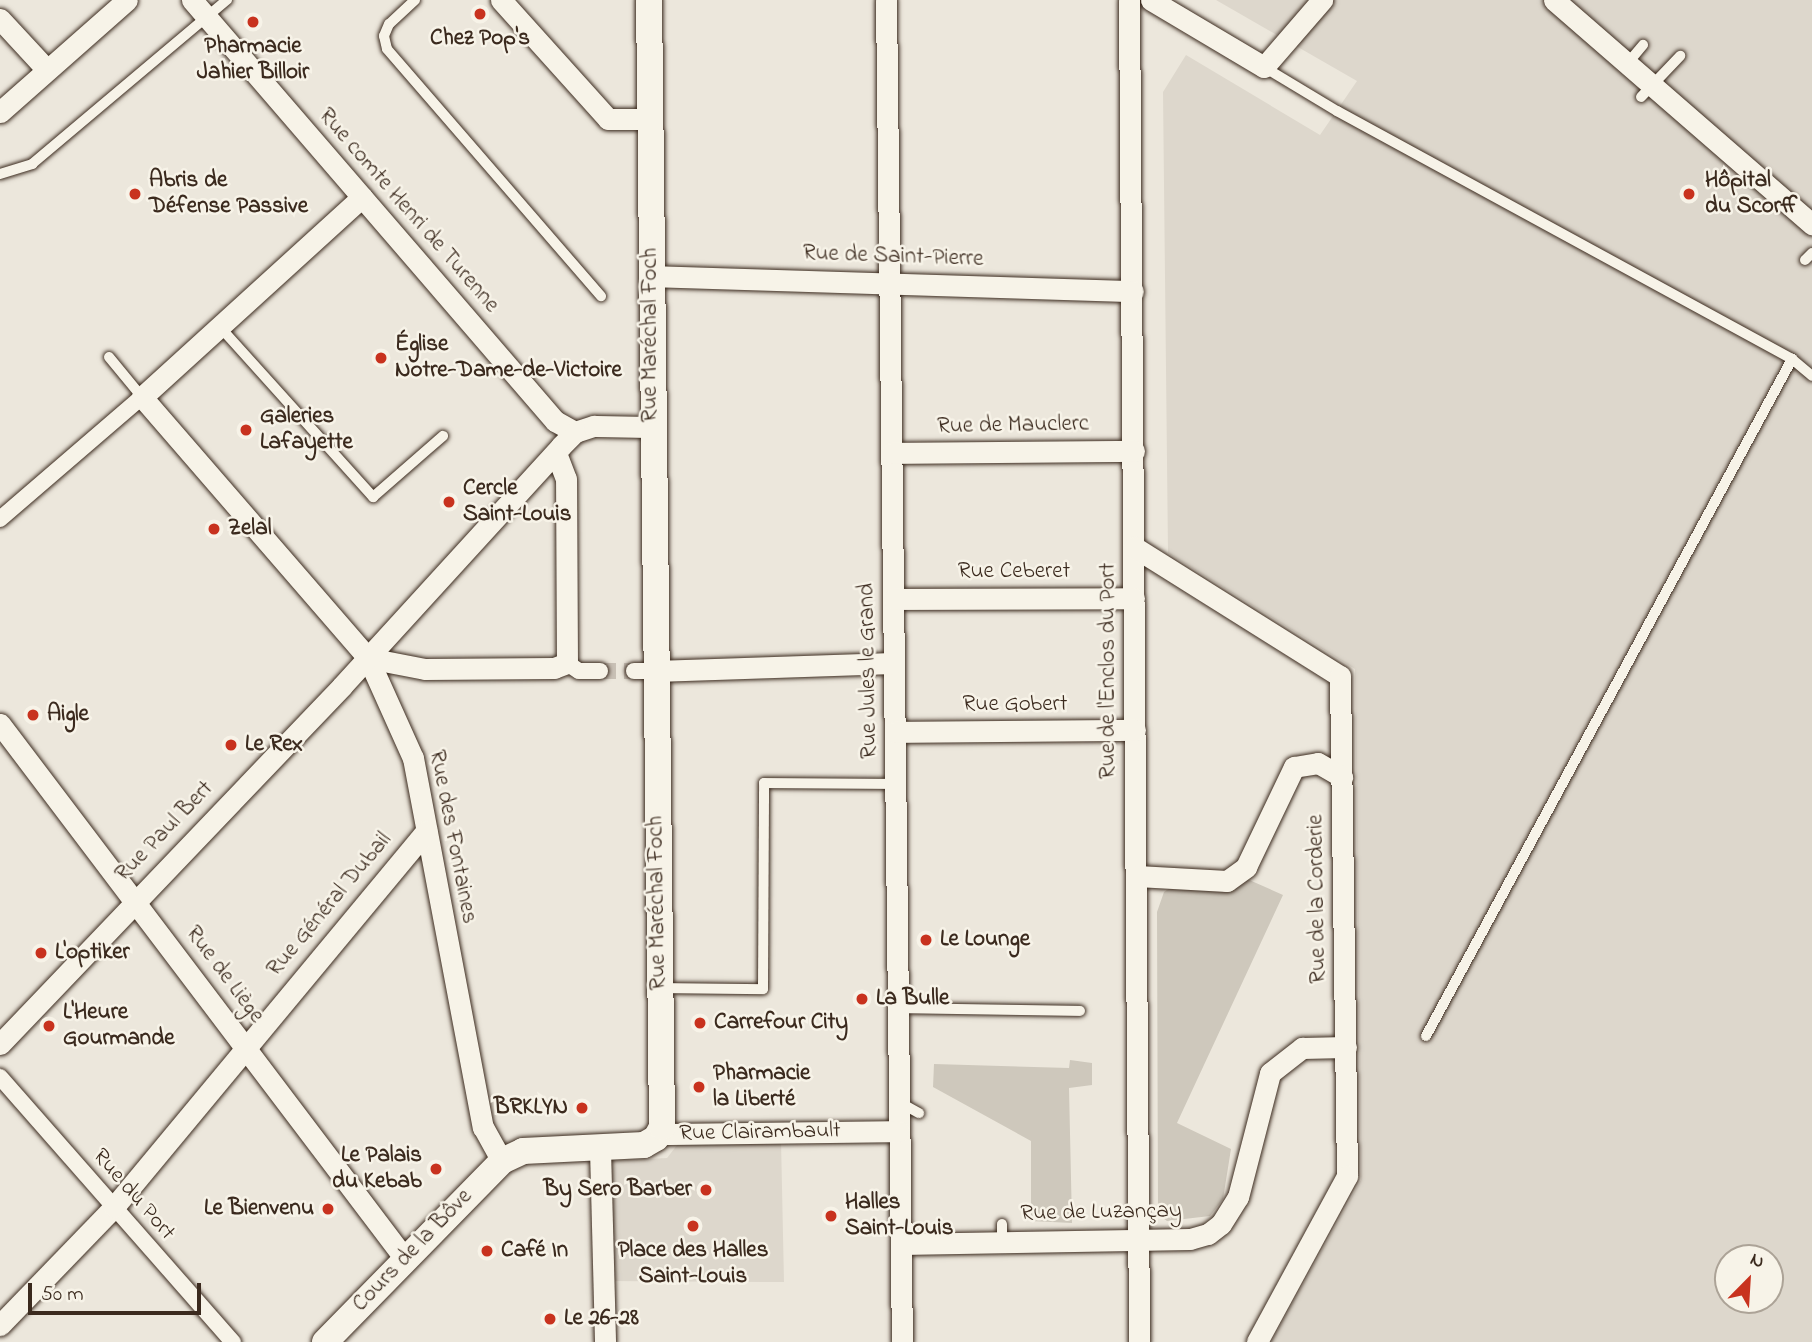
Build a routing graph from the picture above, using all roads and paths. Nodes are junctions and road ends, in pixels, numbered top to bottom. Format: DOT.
graph roads {
  1 [pos="127,0"];
  2 [pos="192,0"];
  3 [pos="227,0"];
  4 [pos="415,0"];
  5 [pos="501,0"];
  6 [pos="649,0"];
  7 [pos="886,0"];
  8 [pos="1129,0"];
  9 [pos="1151,0"];
  10 [pos="1322,0"];
  11 [pos="1554,0"];
  12 [pos="206,17"];
  13 [pos="0,19"];
  14 [pos="1643,45"];
  15 [pos="1680,56"];
  16 [pos="1627,64"];
  17 [pos="1264,67"];
  18 [pos="47,71"];
  19 [pos="1646,91"];
  20 [pos="0,112"];
  21 [pos="649,120"];
  22 [pos="0,174"];
  23 [pos="362,197"];
  24 [pos="1812,224"];
  25 [pos="651,276"];
  26 [pos="890,283"];
  27 [pos="1133,291"];
  28 [pos="601,296"];
  29 [pos="220,327"];
  30 [pos="109,357"];
  31 [pos="1792,359"];
  32 [pos="1812,376"];
  33 [pos="142,397"];
  34 [pos="651,427"];
  35 [pos="575,432"];
  36 [pos="443,436"];
  37 [pos="1134,451"];
  38 [pos="892,453"];
  39 [pos="557,455"];
  40 [pos="0,519"];
  41 [pos="1134,547"];
  42 [pos="1134,598"];
  43 [pos="894,599"];
  44 [pos="368,658"];
  45 [pos="567,663"];
  46 [pos="893,663"];
  47 [pos="600,671"];
  48 [pos="645,671"];
  49 [pos="0,724"];
  50 [pos="1135,730"];
  51 [pos="895,732"];
  52 [pos="1342,777"];
  53 [pos="896,784"];
  54 [pos="426,831"];
  55 [pos="1137,876"];
  56 [pos="135,901"];
  57 [pos="660,988"];
  58 [pos="898,1008"];
  59 [pos="1080,1011"];
  60 [pos="1426,1036"];
  61 [pos="0,1044"];
  62 [pos="1346,1047"];
  63 [pos="246,1048"];
  64 [pos="0,1077"];
  65 [pos="899,1102"];
  66 [pos="919,1113"];
  67 [pos="899,1131"];
  68 [pos="660,1134"];
  69 [pos="600,1149"];
  70 [pos="502,1161"];
  71 [pos="114,1207"];
  72 [pos="1139,1239"];
  73 [pos="901,1244"];
  74 [pos="405,1259"];
  75 [pos="0,1325"];
  76 [pos="233,1342"];
  77 [pos="325,1342"];
  78 [pos="605,1342"];
  79 [pos="902,1342"];
  80 [pos="1139,1342"];
  81 [pos="1257,1342"];
  1 -- 18 [label="street"];
  2 -- 12 [label="street, Rue comte Henri de Turenne"];
  3 -- 12 [label="lane"];
  4 -- 28 [label="lane"];
  5 -- 21 [label="street"];
  6 -- 21 [label="street, Rue Maréchal Foch"];
  7 -- 26 [label="street, Rue Jules le Grand"];
  8 -- 27 [label="street, Rue de l'Enclos du Port"];
  9 -- 17 [label="street"];
  10 -- 17 [label="street"];
  11 -- 16 [label="street"];
  12 -- 22 [label="lane"];
  12 -- 23 [label="street, Rue comte Henri de Turenne"];
  13 -- 18 [label="street"];
  14 -- 16 [label="lane"];
  15 -- 19 [label="lane"];
  16 -- 19 [label="street"];
  17 -- 31 [label="lane"];
  18 -- 20 [label="street"];
  19 -- 24 [label="street"];
  21 -- 25 [label="street, Rue Maréchal Foch"];
  23 -- 29 [label="street"];
  23 -- 35 [label="street, Rue comte Henri de Turenne"];
  25 -- 26 [label="street, Rue de Saint-Pierre"];
  25 -- 34 [label="street, Rue Maréchal Foch"];
  26 -- 27 [label="street, Rue de Saint-Pierre"];
  26 -- 38 [label="street, Rue Jules le Grand"];
  27 -- 37 [label="street, Rue de l'Enclos du Port"];
  29 -- 33 [label="street"];
  29 -- 36 [label="lane"];
  30 -- 33 [label="lane"];
  31 -- 32 [label="lane"];
  31 -- 60 [label="lane"];
  33 -- 40 [label="street"];
  33 -- 44 [label="street, Rue des Fontaines"];
  34 -- 35 [label="street"];
  34 -- 48 [label="street, Rue Maréchal Foch"];
  35 -- 39 [label="street, Rue Paul Bert"];
  37 -- 38 [label="street, Rue de Mauclerc"];
  37 -- 41 [label="street, Rue de l'Enclos du Port"];
  38 -- 43 [label="street, Rue Jules le Grand"];
  39 -- 44 [label="street, Rue Paul Bert"];
  39 -- 45 [label="street"];
  41 -- 42 [label="street, Rue de l'Enclos du Port"];
  41 -- 52 [label="street, Rue de la Corderie"];
  42 -- 43 [label="street, Rue Ceberet"];
  42 -- 50 [label="street, Rue de l'Enclos du Port"];
  43 -- 46 [label="street, Rue Jules le Grand"];
  44 -- 45 [label="street"];
  44 -- 54 [label="street, Rue des Fontaines"];
  44 -- 56 [label="street, Rue Paul Bert"];
  45 -- 47 [label="street"];
  46 -- 48 [label="street"];
  46 -- 51 [label="street, Rue Jules le Grand"];
  48 -- 57 [label="street, Rue Maréchal Foch"];
  49 -- 56 [label="street, Rue de Liège"];
  50 -- 51 [label="street, Rue Gobert"];
  50 -- 55 [label="street, Rue de l'Enclos du Port"];
  51 -- 53 [label="street, Rue Jules le Grand"];
  52 -- 55 [label="street"];
  52 -- 62 [label="street, Rue de la Corderie"];
  53 -- 57 [label="lane"];
  53 -- 58 [label="street, Rue Jules le Grand"];
  54 -- 63 [label="street, Rue Général Dubail"];
  54 -- 70 [label="street, Rue des Fontaines"];
  55 -- 72 [label="street, Rue de l'Enclos du Port"];
  56 -- 61 [label="street, Rue Paul Bert"];
  56 -- 63 [label="street, Rue de Liège"];
  57 -- 68 [label="street, Rue Maréchal Foch"];
  58 -- 59 [label="lane"];
  58 -- 65 [label="street, Rue Jules le Grand"];
  62 -- 72 [label="street, Rue de Luzançay"];
  62 -- 81 [label="street, Rue de la Corderie"];
  63 -- 71 [label="street, Rue Général Dubail"];
  63 -- 74 [label="street, Rue de Liège"];
  64 -- 71 [label="street, Rue du Port"];
  65 -- 66 [label="lane"];
  65 -- 67 [label="street, Rue Jules le Grand"];
  67 -- 68 [label="street, Rue Clairambault"];
  67 -- 73 [label="street, Rue Jules le Grand"];
  68 -- 69 [label="street, Rue Clairambault"];
  69 -- 70 [label="street, Rue Clairambault"];
  69 -- 78 [label="street"];
  70 -- 74 [label="street, Cours de la Bôve"];
  71 -- 75 [label="street, Rue Général Dubail"];
  71 -- 76 [label="street, Rue du Port"];
  72 -- 73 [label="street, Rue de Luzançay"];
  72 -- 80 [label="street, Rue de l'Enclos du Port"];
  73 -- 79 [label="street, Rue Jules le Grand"];
  74 -- 77 [label="street, Cours de la Bôve"];
}
